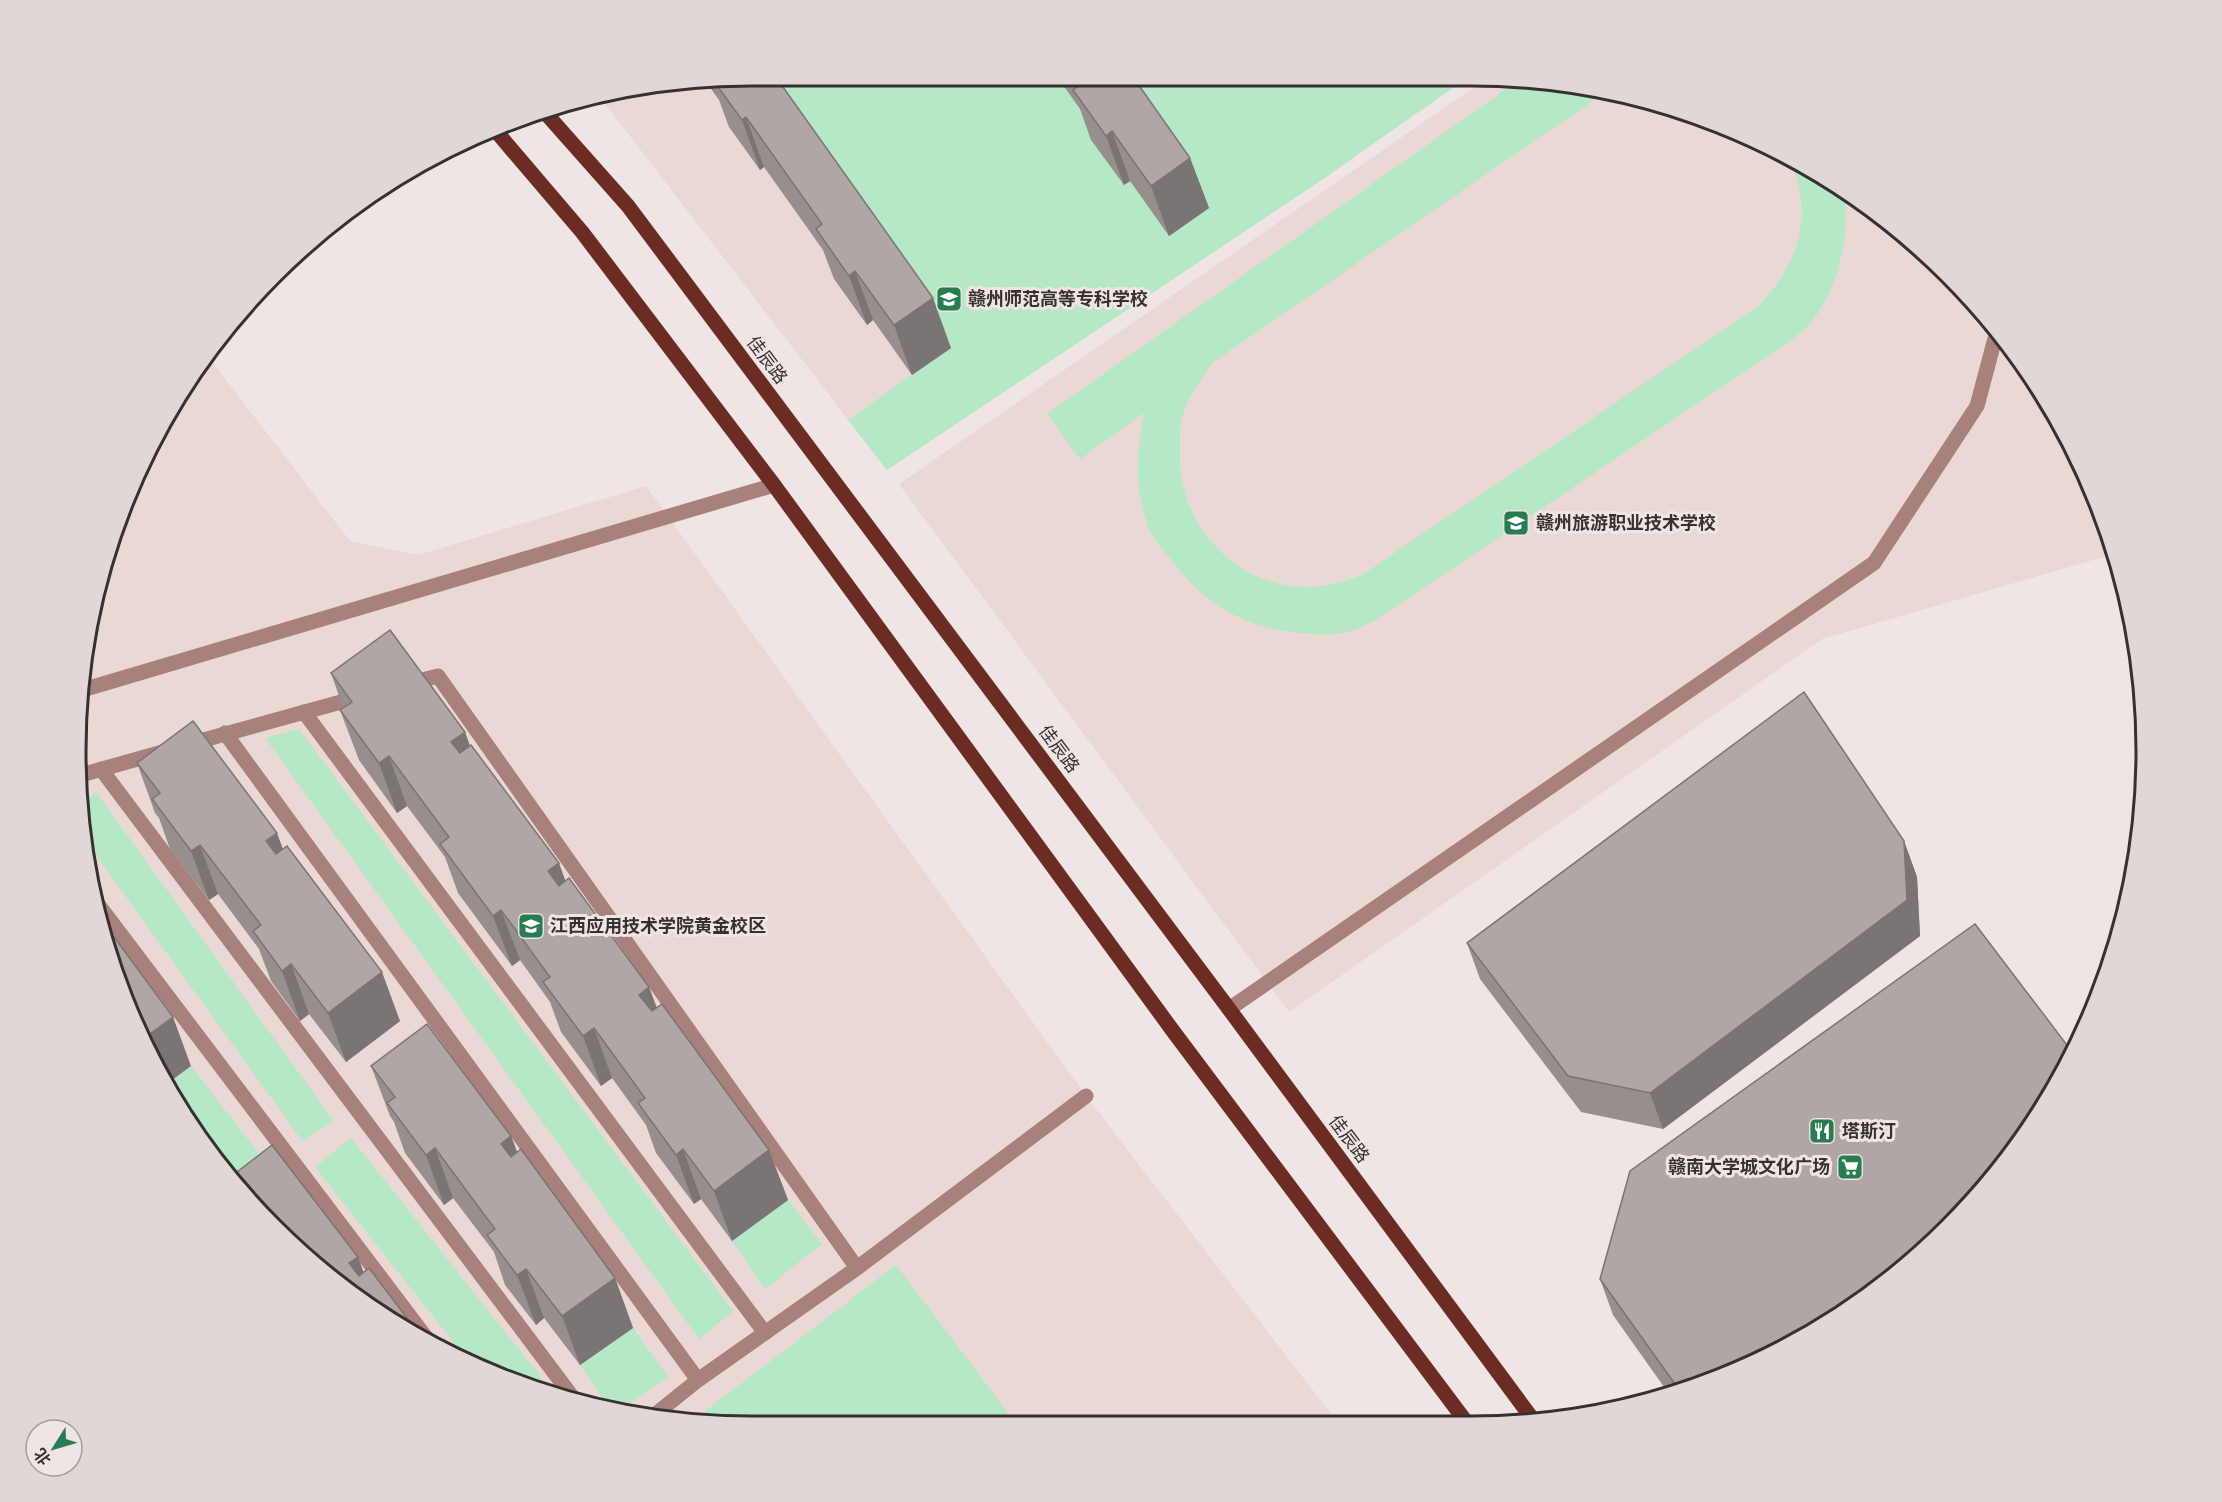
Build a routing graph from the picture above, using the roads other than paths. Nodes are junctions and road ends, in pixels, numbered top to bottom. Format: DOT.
graph roads {
  1 [pos="549,117"];
  2 [pos="499,135"];
  3 [pos="1994,340"];
  4 [pos="774,485"];
  5 [pos="89,688"];
  6 [pos="393,688"];
  7 [pos="371,694"];
  8 [pos="304,712"];
  9 [pos="225,733"];
  10 [pos="101,769"];
  11 [pos="87,773"];
  12 [pos="106,915"];
  13 [pos="1229,1009"];
  14 [pos="1086,1096"];
  15 [pos="857,1268"];
  16 [pos="416,1326"];
  17 [pos="765,1333"];
  18 [pos="698,1380"];
  19 [pos="568,1390"];
  20 [pos="660,1410"];
  21 [pos="1529,1414"];
  22 [pos="1462,1416"];
  1 -- 13 [label="main road, 佳辰路"];
  2 -- 4 [label="main road"];
  3 -- 13 [label="street"];
  4 -- 5 [label="street"];
  4 -- 22 [label="main road"];
  6 -- 15 [label="street"];
  7 -- 8 [label="street"];
  8 -- 9 [label="street"];
  8 -- 17 [label="street"];
  9 -- 10 [label="street"];
  9 -- 18 [label="street"];
  10 -- 11 [label="street"];
  10 -- 19 [label="street"];
  12 -- 16 [label="street"];
  13 -- 21 [label="main road, 佳辰路"];
  14 -- 15 [label="street"];
  15 -- 17 [label="street"];
  17 -- 18 [label="street"];
  18 -- 20 [label="street"];
}
